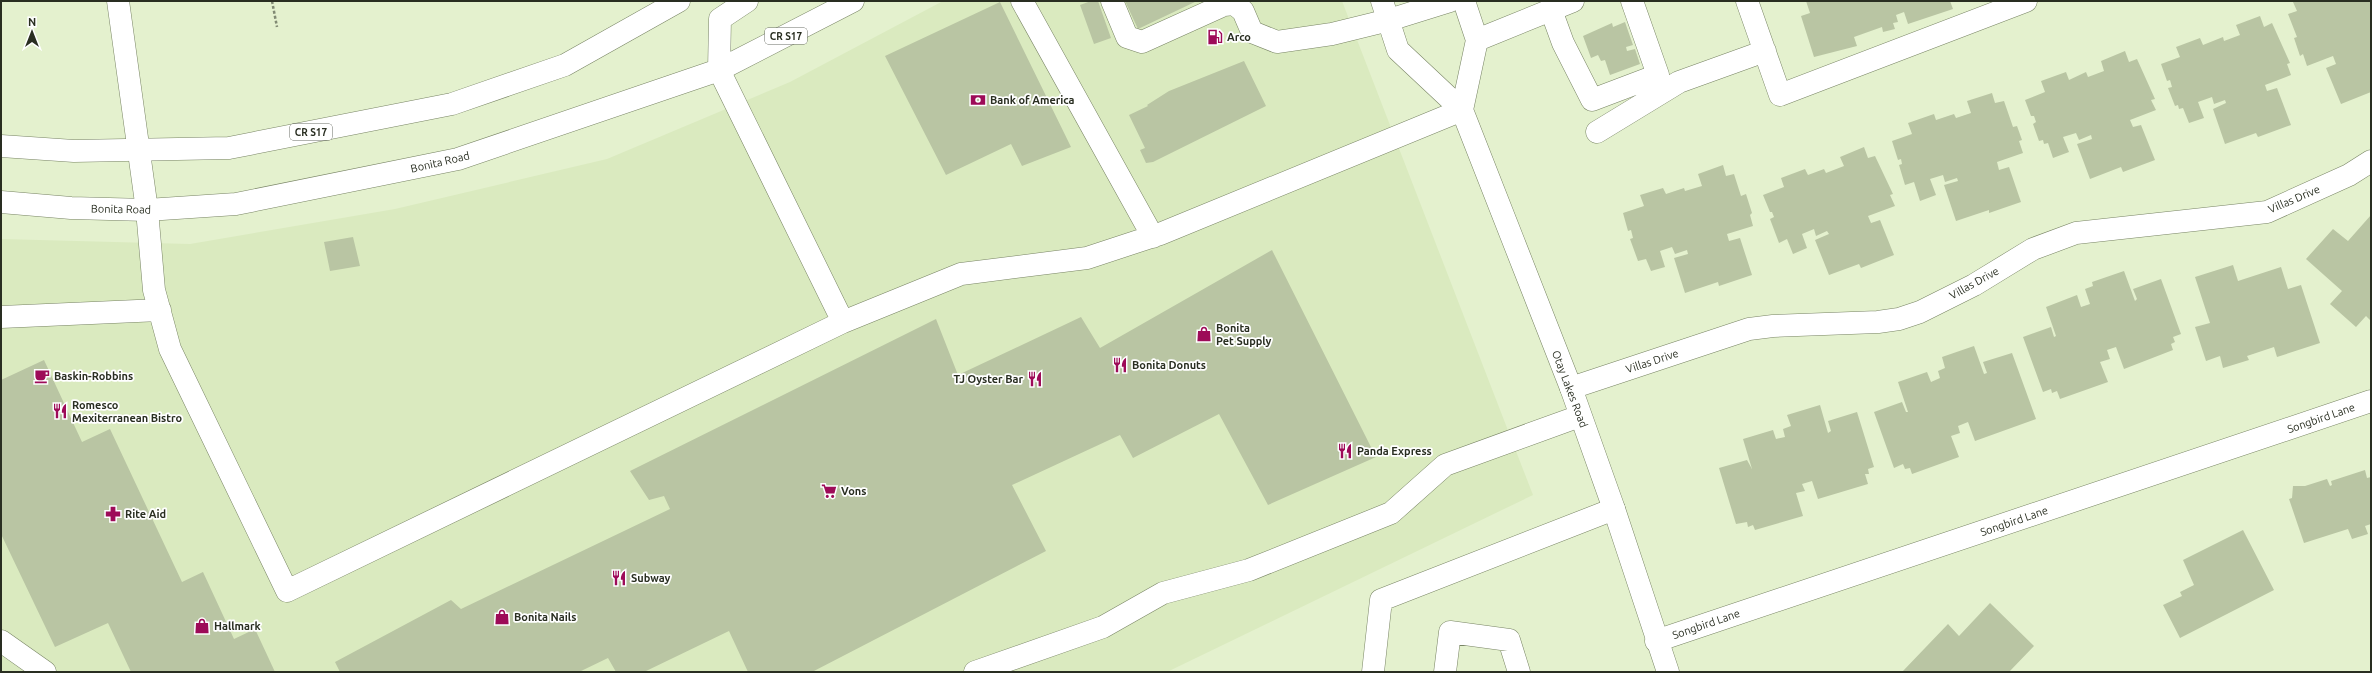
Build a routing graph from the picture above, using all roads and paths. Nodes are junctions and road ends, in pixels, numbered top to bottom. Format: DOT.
graph roads {
  1 [pos="118,1"];
  2 [pos="272,1"];
  3 [pos="679,1"];
  4 [pos="747,1"];
  5 [pos="853,1"];
  6 [pos="1022,1"];
  7 [pos="1112,1"];
  8 [pos="1450,1"];
  9 [pos="1464,1"];
  10 [pos="1573,1"];
  11 [pos="1632,1"];
  12 [pos="1747,1"];
  13 [pos="2026,1"];
  14 [pos="1551,10"];
  15 [pos="1385,11"];
  16 [pos="277,27"];
  17 [pos="1477,40"];
  18 [pos="1766,51"];
  19 [pos="719,70"];
  20 [pos="1462,110"];
  21 [pos="1597,132"];
  22 [pos="1,146"];
  23 [pos="139,151"];
  24 [pos="2371,161"];
  25 [pos="1,202"];
  26 [pos="147,210"];
  27 [pos="1153,237"];
  28 [pos="160,310"];
  29 [pos="1,317"];
  30 [pos="843,322"];
  31 [pos="1571,388"];
  32 [pos="2371,401"];
  33 [pos="1580,416"];
  34 [pos="1614,509"];
  35 [pos="1,641"];
  36 [pos="1656,641"];
  37 [pos="45,672"];
  38 [pos="976,672"];
  39 [pos="1373,672"];
  40 [pos="1446,672"];
  41 [pos="1519,672"];
  42 [pos="1668,672"];
  1 -- 23 [label="main road"];
  2 -- 16 [label="path"];
  3 -- 23 [label="main road, CR S17"];
  4 -- 19 [label="main road"];
  5 -- 19 [label="main road, Bonita Road / CR S17"];
  6 -- 27 [label="main road"];
  7 -- 15 [label="main road"];
  8 -- 15 [label="main road"];
  9 -- 17 [label="main road"];
  10 -- 14 [label="main road"];
  11 -- 14 [label="main road"];
  12 -- 18 [label="main road"];
  13 -- 18 [label="main road"];
  14 -- 17 [label="main road"];
  15 -- 20 [label="main road, Otay Lakes Road"];
  17 -- 20 [label="main road"];
  18 -- 21 [label="main road"];
  19 -- 26 [label="main road, Bonita Road / CR S17"];
  19 -- 30 [label="main road"];
  20 -- 27 [label="main road"];
  20 -- 31 [label="main road, Otay Lakes Road"];
  22 -- 23 [label="main road, CR S17"];
  23 -- 26 [label="main road"];
  24 -- 31 [label="main road, Villas Drive"];
  25 -- 26 [label="main road, Bonita Road / CR S17"];
  26 -- 28 [label="main road"];
  27 -- 30 [label="main road"];
  28 -- 29 [label="main road"];
  28 -- 30 [label="main road"];
  31 -- 33 [label="main road, Otay Lakes Road"];
  32 -- 36 [label="main road, Songbird Lane"];
  33 -- 34 [label="main road, Otay Lakes Road"];
  33 -- 38 [label="main road"];
  34 -- 36 [label="main road, Otay Lakes Road"];
  34 -- 39 [label="main road"];
  35 -- 37 [label="main road"];
  36 -- 42 [label="main road, Otay Lakes Road"];
  40 -- 41 [label="main road"];
}
